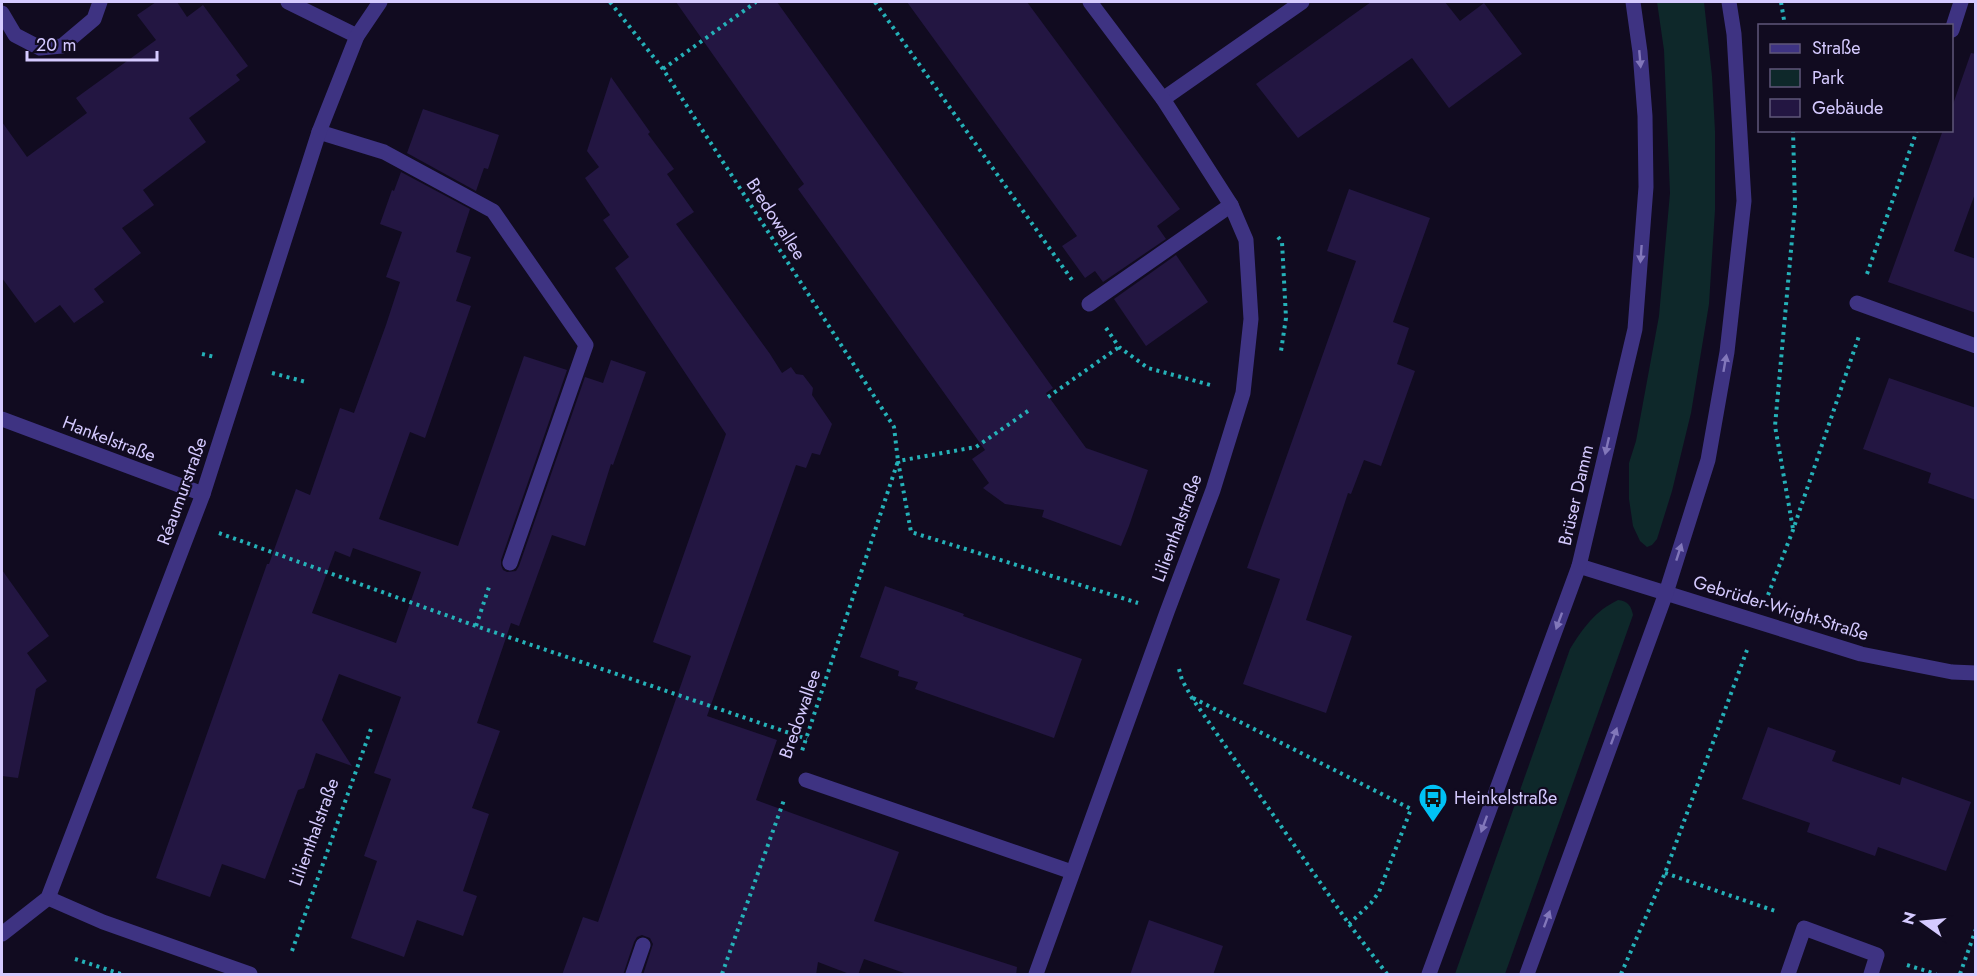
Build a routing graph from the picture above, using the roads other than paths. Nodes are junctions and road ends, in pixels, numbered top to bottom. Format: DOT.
graph roads {
  1 [pos="100,2"];
  2 [pos="288,2"];
  3 [pos="380,2"];
  4 [pos="1090,2"];
  5 [pos="1302,2"];
  6 [pos="1633,2"];
  7 [pos="1729,2"];
  8 [pos="1961,2"];
  9 [pos="2,13"];
  10 [pos="1953,27"];
  11 [pos="357,36"];
  12 [pos="1163,99"];
  13 [pos="319,132"];
  14 [pos="1231,205"];
  15 [pos="1857,303"];
  16 [pos="1089,304"];
  17 [pos="1976,346"];
  18 [pos="2,419"];
  19 [pos="203,494"];
  20 [pos="510,563"];
  21 [pos="1579,566"];
  22 [pos="1666,593"];
  23 [pos="1976,673"];
  24 [pos="806,780"];
  25 [pos="1072,872"];
  26 [pos="48,898"];
  27 [pos="2,934"];
  28 [pos="643,945"];
  29 [pos="250,975"];
  30 [pos="633,975"];
  31 [pos="1036,975"];
  32 [pos="1429,975"];
  33 [pos="1527,975"];
  34 [pos="1788,975"];
  35 [pos="1871,975"];
  1 -- 9 [label="street"];
  2 -- 11 [label="street"];
  3 -- 11 [label="street, Réaumurstraße"];
  4 -- 12 [label="street, Lilienthalstraße"];
  5 -- 12 [label="street"];
  6 -- 21 [label="street, Brüser Damm, one-way"];
  22 -- 7 [label="street, one-way"];
  8 -- 10 [label="street"];
  11 -- 13 [label="street, Réaumurstraße"];
  12 -- 14 [label="street, Lilienthalstraße"];
  13 -- 19 [label="street, Réaumurstraße"];
  13 -- 20 [label="street"];
  14 -- 16 [label="street"];
  14 -- 25 [label="street, Lilienthalstraße"];
  15 -- 17 [label="street"];
  18 -- 19 [label="street, Hankelstraße"];
  19 -- 26 [label="street, Réaumurstraße"];
  21 -- 22 [label="street, Gebrüder-Wright-Straße"];
  21 -- 32 [label="street, Brüser Damm, one-way"];
  22 -- 23 [label="street, Gebrüder-Wright-Straße"];
  33 -- 22 [label="street, one-way"];
  24 -- 25 [label="street"];
  25 -- 31 [label="street, Lilienthalstraße"];
  26 -- 27 [label="street"];
  26 -- 29 [label="street"];
  28 -- 30 [label="street"];
  34 -- 35 [label="street"];
}
